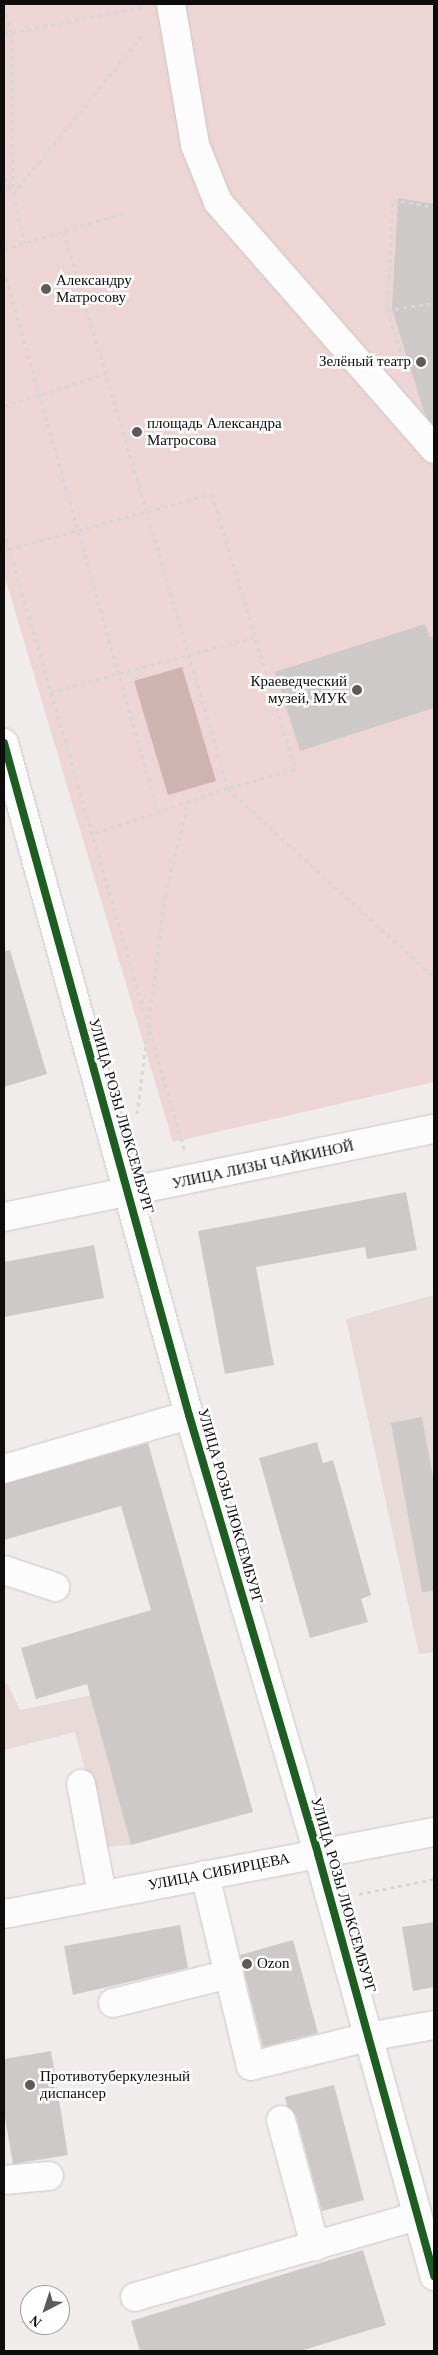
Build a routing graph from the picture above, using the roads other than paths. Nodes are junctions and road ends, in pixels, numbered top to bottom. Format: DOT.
graph roads {
  1 [pos="160,5"];
  2 [pos="434,449"];
  3 [pos="4,743"];
  4 [pos="434,1129"];
  5 [pos="128,1193"];
  6 [pos="4,1217"];
  7 [pos="189,1415"];
  8 [pos="4,1469"];
  9 [pos="4,1570"];
  10 [pos="55,1587"];
  11 [pos="80,1784"];
  12 [pos="434,1832"];
  13 [pos="318,1854"];
  14 [pos="205,1875"];
  15 [pos="102,1894"];
  16 [pos="4,1914"];
  17 [pos="229,1974"];
  18 [pos="113,2003"];
  19 [pos="434,2025"];
  20 [pos="368,2037"];
  21 [pos="281,2120"];
  22 [pos="49,2176"];
  23 [pos="4,2180"];
  24 [pos="425,2224"];
  25 [pos="315,2246"];
  26 [pos="434,2276"];
  27 [pos="135,2297"];
  1 -- 2 [label="street"];
  3 -- 5 [label="street, УЛИЦА РОЗЫ ЛЮКСЕМБУРГ"];
  4 -- 5 [label="street, УЛИЦА ЛИЗЫ ЧАЙКИНОЙ"];
  5 -- 6 [label="street, УЛИЦА ЛИЗЫ ЧАЙКИНОЙ"];
  5 -- 7 [label="street, УЛИЦА РОЗЫ ЛЮКСЕМБУРГ"];
  7 -- 8 [label="street"];
  7 -- 13 [label="street, УЛИЦА РОЗЫ ЛЮКСЕМБУРГ"];
  9 -- 10 [label="street"];
  11 -- 15 [label="street"];
  12 -- 13 [label="street, УЛИЦА СИБИРЦЕВА"];
  13 -- 14 [label="street, УЛИЦА СИБИРЦЕВА"];
  13 -- 20 [label="street, УЛИЦА РОЗЫ ЛЮКСЕМБУРГ"];
  14 -- 15 [label="street, УЛИЦА СИБИРЦЕВА"];
  14 -- 17 [label="street"];
  15 -- 16 [label="street, УЛИЦА СИБИРЦЕВА"];
  17 -- 18 [label="street"];
  17 -- 20 [label="street"];
  19 -- 20 [label="street"];
  20 -- 24 [label="street, УЛИЦА РОЗЫ ЛЮКСЕМБУРГ"];
  21 -- 25 [label="street"];
  22 -- 23 [label="street"];
  24 -- 25 [label="street"];
  24 -- 26 [label="street, УЛИЦА РОЗЫ ЛЮКСЕМБУРГ"];
  25 -- 27 [label="street"];
}
